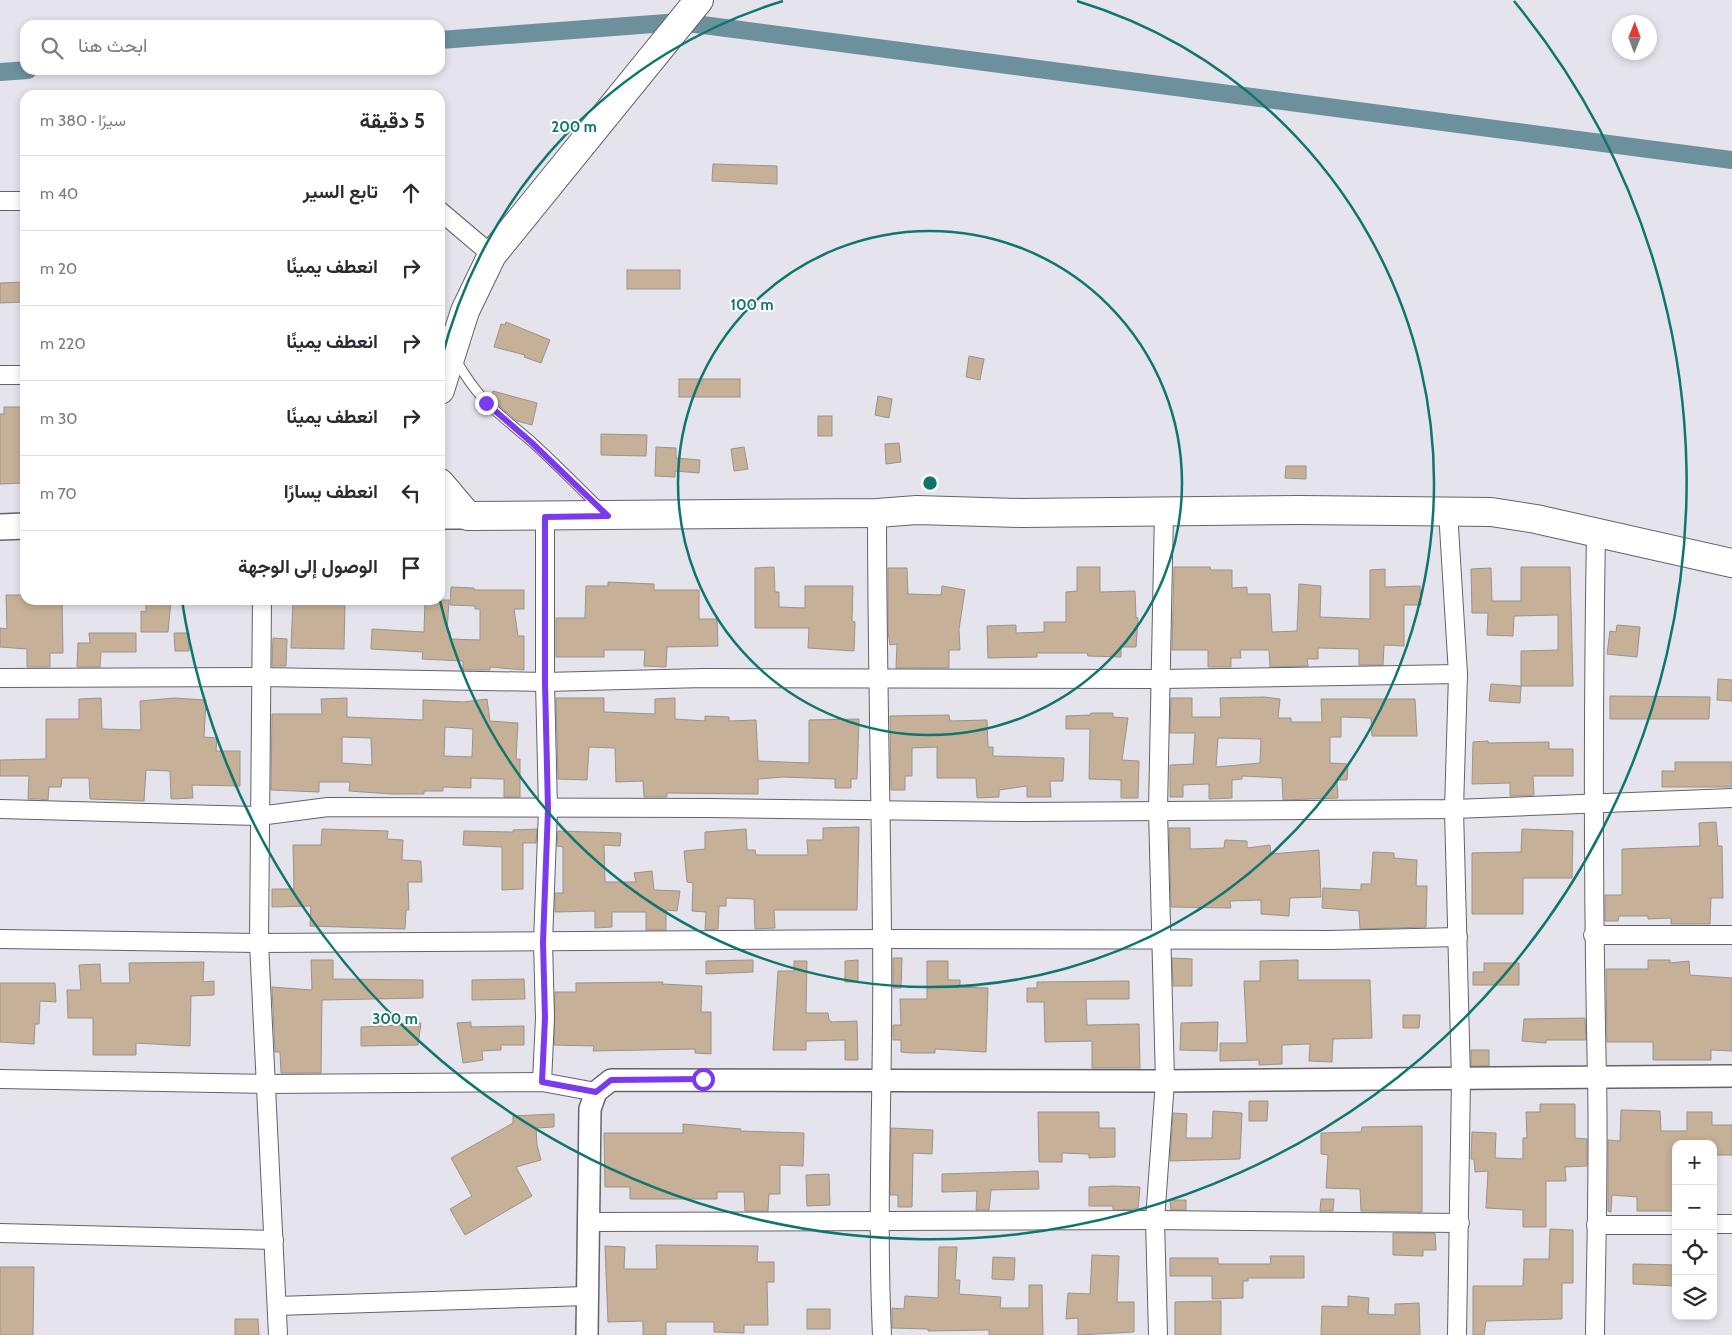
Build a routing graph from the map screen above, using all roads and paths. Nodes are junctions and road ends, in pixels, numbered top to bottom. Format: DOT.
graph roads {
  1 [pos="699,0"];
  2 [pos="20,201"];
  3 [pos="0,202"];
  4 [pos="445,215"];
  5 [pos="492,255"];
  6 [pos="451,351"];
  7 [pos="445,372"];
  8 [pos="0,375"];
  9 [pos="20,375"];
  10 [pos="445,489"];
  11 [pos="1164,511"];
  12 [pos="1448,511"];
  13 [pos="877,513"];
  14 [pos="445,516"];
  15 [pos="468,516"];
  16 [pos="608,516"];
  17 [pos="545,517"];
  18 [pos="20,526"];
  19 [pos="0,527"];
  20 [pos="1596,532"];
  21 [pos="1732,563"];
  22 [pos="262,605"];
  23 [pos="1458,674"];
  24 [pos="262,677"];
  25 [pos="0,678"];
  26 [pos="877,679"];
  27 [pos="1162,679"];
  28 [pos="545,682"];
  29 [pos="1732,798"];
  30 [pos="1594,803"];
  31 [pos="1454,808"];
  32 [pos="0,809"];
  33 [pos="548,809"];
  34 [pos="880,809"];
  35 [pos="1158,810"];
  36 [pos="259,816"];
  37 [pos="1593,935"];
  38 [pos="1732,935"];
  39 [pos="1458,937"];
  40 [pos="0,939"];
  41 [pos="882,939"];
  42 [pos="1161,940"];
  43 [pos="543,942"];
  44 [pos="259,943"];
  45 [pos="1732,1076"];
  46 [pos="1597,1077"];
  47 [pos="881,1078"];
  48 [pos="0,1079"];
  49 [pos="1461,1079"];
  50 [pos="1166,1081"];
  51 [pos="542,1082"];
  52 [pos="266,1084"];
  53 [pos="596,1092"];
  54 [pos="1155,1220"];
  55 [pos="880,1221"];
  56 [pos="587,1222"];
  57 [pos="1460,1223"];
  58 [pos="1672,1224"];
  59 [pos="1717,1224"];
  60 [pos="1732,1224"];
  61 [pos="1596,1225"];
  62 [pos="0,1233"];
  63 [pos="274,1240"];
  64 [pos="586,1296"];
  65 [pos="277,1306"];
  66 [pos="278,1335"];
  67 [pos="587,1335"];
  68 [pos="882,1335"];
  69 [pos="1158,1335"];
  70 [pos="1457,1335"];
  71 [pos="1595,1335"];
  1 -- 5 [label="main road"];
  2 -- 3 [label="street"];
  4 -- 5 [label="street"];
  5 -- 6 [label="main road"];
  6 -- 7 [label="main road"];
  6 -- 16 [label="lane"];
  8 -- 9 [label="street"];
  10 -- 15 [label="main road"];
  11 -- 12 [label="main road"];
  11 -- 13 [label="main road"];
  11 -- 27 [label="street"];
  12 -- 20 [label="main road"];
  12 -- 23 [label="street"];
  13 -- 16 [label="main road"];
  13 -- 26 [label="street"];
  14 -- 15 [label="main road"];
  15 -- 17 [label="main road"];
  16 -- 17 [label="main road"];
  17 -- 28 [label="street"];
  18 -- 19 [label="main road"];
  20 -- 21 [label="main road"];
  20 -- 30 [label="street"];
  22 -- 24 [label="street"];
  23 -- 27 [label="street"];
  23 -- 31 [label="street"];
  24 -- 25 [label="street"];
  24 -- 28 [label="street"];
  24 -- 36 [label="street"];
  26 -- 27 [label="street"];
  26 -- 28 [label="street"];
  26 -- 34 [label="street"];
  27 -- 35 [label="street"];
  28 -- 33 [label="street"];
  29 -- 30 [label="street"];
  30 -- 31 [label="street"];
  30 -- 37 [label="street"];
  31 -- 35 [label="street"];
  31 -- 39 [label="street"];
  32 -- 36 [label="street"];
  33 -- 34 [label="street"];
  33 -- 36 [label="street"];
  33 -- 43 [label="street"];
  34 -- 35 [label="street"];
  34 -- 41 [label="street"];
  35 -- 42 [label="street"];
  36 -- 44 [label="street"];
  37 -- 38 [label="street"];
  37 -- 46 [label="street"];
  39 -- 42 [label="street"];
  39 -- 49 [label="street"];
  40 -- 44 [label="street"];
  41 -- 42 [label="street"];
  41 -- 43 [label="street"];
  41 -- 47 [label="street"];
  42 -- 50 [label="street"];
  43 -- 44 [label="street"];
  43 -- 51 [label="street"];
  44 -- 52 [label="street"];
  45 -- 46 [label="street"];
  46 -- 49 [label="street"];
  46 -- 61 [label="street"];
  47 -- 50 [label="street"];
  47 -- 53 [label="street"];
  47 -- 55 [label="street"];
  48 -- 52 [label="street"];
  49 -- 50 [label="street"];
  49 -- 57 [label="street"];
  50 -- 54 [label="street"];
  51 -- 52 [label="street"];
  51 -- 53 [label="street"];
  52 -- 63 [label="street"];
  53 -- 56 [label="street"];
  54 -- 55 [label="street"];
  54 -- 57 [label="street"];
  54 -- 69 [label="street"];
  55 -- 56 [label="street"];
  55 -- 68 [label="street"];
  56 -- 64 [label="street"];
  57 -- 70 [label="street"];
  58 -- 61 [label="street"];
  59 -- 60 [label="street"];
  61 -- 71 [label="street"];
  62 -- 63 [label="street"];
  63 -- 65 [label="street"];
  64 -- 65 [label="street"];
  64 -- 67 [label="street"];
  65 -- 66 [label="street"];
}
